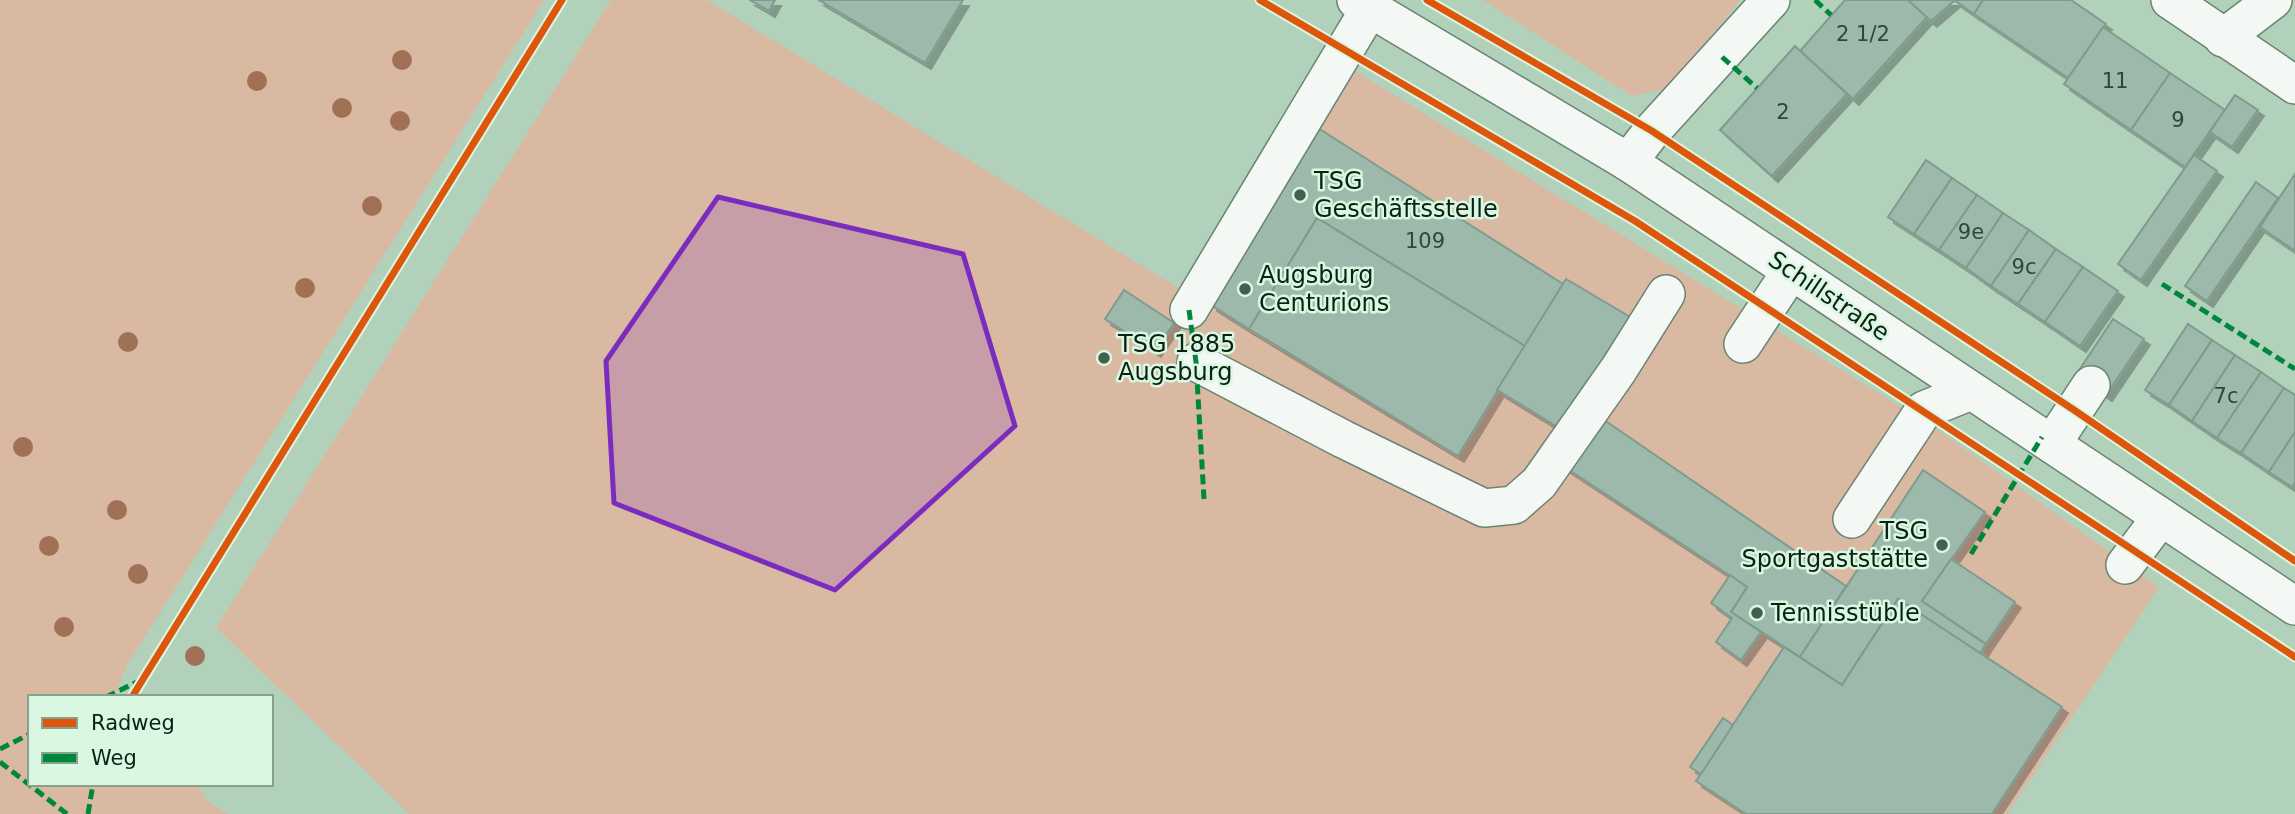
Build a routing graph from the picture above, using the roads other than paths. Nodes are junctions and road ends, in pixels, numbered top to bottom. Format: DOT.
graph roads {
  1 [pos="1772,0"];
  2 [pos="2171,0"];
  3 [pos="2273,0"];
  4 [pos="1363,4"];
  5 [pos="2223,38"];
  6 [pos="2295,85"];
  7 [pos="1628,162"];
  8 [pos="1791,271"];
  9 [pos="1666,294"];
  10 [pos="1189,310"];
  11 [pos="1743,344"];
  12 [pos="1196,362"];
  13 [pos="2091,385"];
  14 [pos="1971,391"];
  15 [pos="2052,444"];
  16 [pos="2161,517"];
  17 [pos="1852,519"];
  18 [pos="2125,565"];
  19 [pos="2295,606"];
  1 -- 7 [label="street"];
  2 -- 5 [label="street"];
  3 -- 5 [label="street"];
  4 -- 7 [label="street, Schillstraße"];
  4 -- 10 [label="street"];
  5 -- 6 [label="street"];
  7 -- 8 [label="street, Schillstraße"];
  8 -- 11 [label="street"];
  8 -- 14 [label="street, Schillstraße"];
  9 -- 12 [label="street"];
  13 -- 15 [label="street"];
  14 -- 15 [label="street, Schillstraße"];
  14 -- 17 [label="street"];
  15 -- 16 [label="street, Schillstraße"];
  16 -- 18 [label="street"];
  16 -- 19 [label="street, Schillstraße"];
}
